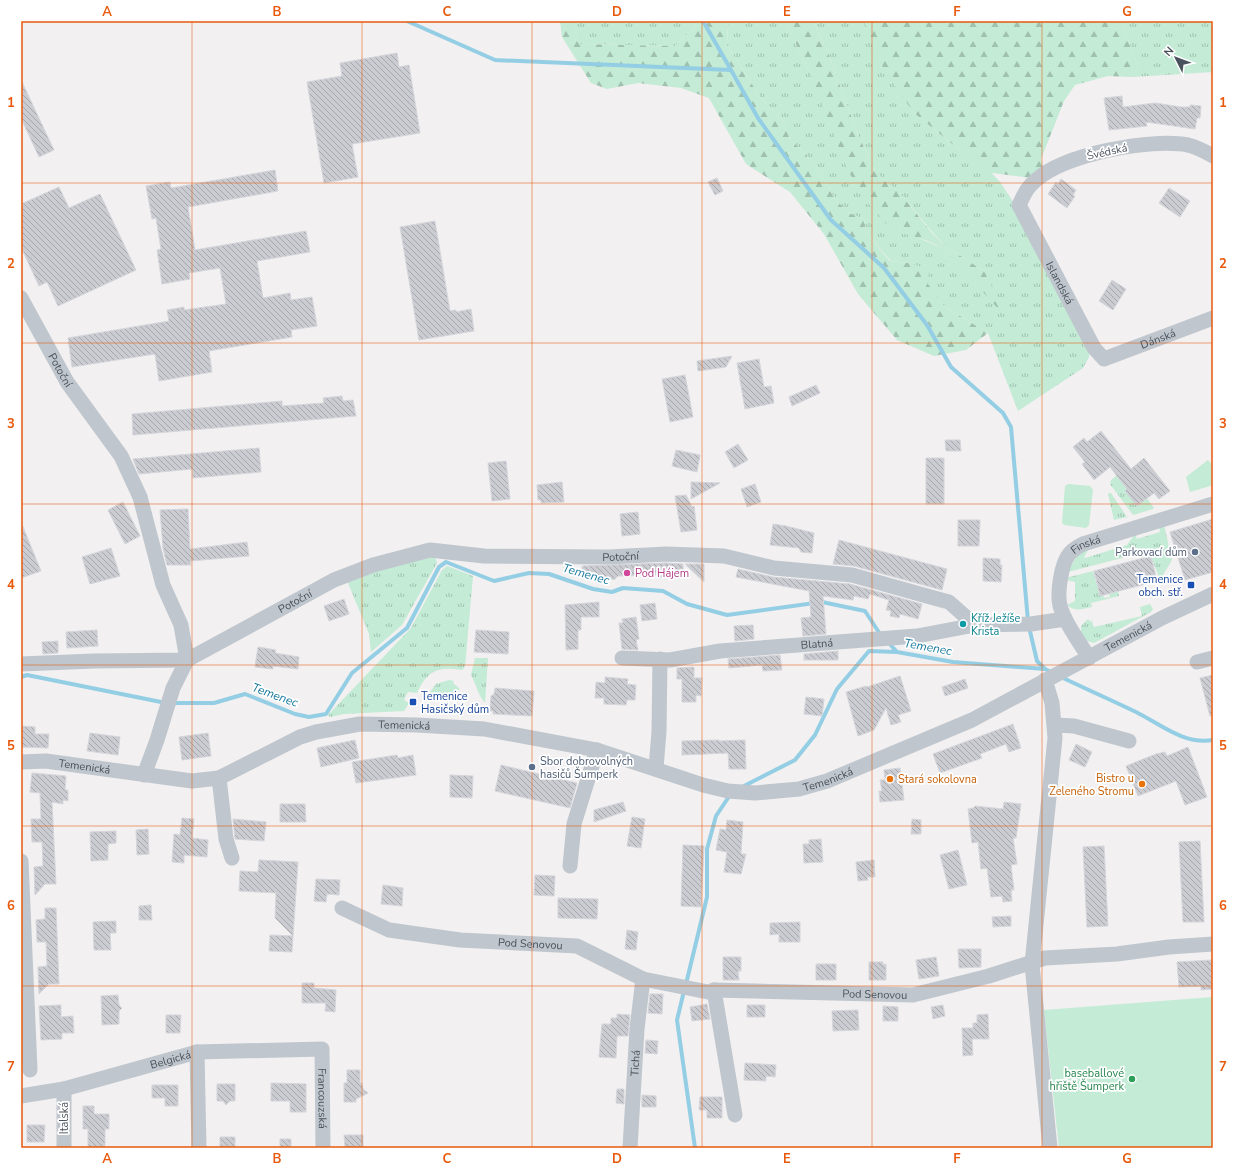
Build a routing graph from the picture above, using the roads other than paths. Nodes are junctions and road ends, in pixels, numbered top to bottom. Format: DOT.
graph roads {
  1 [pos="1213,156"];
  2 [pos="1019,205"];
  3 [pos="21,298"];
  4 [pos="1213,318"];
  5 [pos="1104,359"];
  6 [pos="1213,504"];
  7 [pos="1213,594"];
  8 [pos="1065,619"];
  9 [pos="975,625"];
  10 [pos="622,658"];
  11 [pos="1213,658"];
  12 [pos="660,659"];
  13 [pos="187,660"];
  14 [pos="1084,660"];
  15 [pos="1197,662"];
  16 [pos="21,664"];
  17 [pos="1048,679"];
  18 [pos="1055,725"];
  19 [pos="1129,741"];
  20 [pos="597,750"];
  21 [pos="21,762"];
  22 [pos="656,768"];
  23 [pos="144,775"];
  24 [pos="219,778"];
  25 [pos="232,858"];
  26 [pos="21,861"];
  27 [pos="570,866"];
  28 [pos="342,908"];
  29 [pos="1213,944"];
  30 [pos="1032,964"];
  31 [pos="643,979"];
  32 [pos="714,990"];
  33 [pos="322,1049"];
  34 [pos="197,1052"];
  35 [pos="30,1070"];
  36 [pos="64,1089"];
  37 [pos="21,1096"];
  38 [pos="735,1115"];
  39 [pos="64,1148"];
  40 [pos="199,1148"];
  41 [pos="322,1148"];
  42 [pos="630,1148"];
  43 [pos="1050,1148"];
  1 -- 2 [label="street, Švédská"];
  2 -- 5 [label="street, Islandská"];
  3 -- 13 [label="street, Potoční"];
  4 -- 5 [label="street, Dánská"];
  6 -- 8 [label="street, Finská"];
  7 -- 14 [label="street, Temenická"];
  8 -- 9 [label="street"];
  8 -- 14 [label="street, Finská"];
  9 -- 12 [label="street, Blatná"];
  9 -- 13 [label="street, Potoční"];
  10 -- 12 [label="street, Blatná"];
  11 -- 15 [label="street"];
  12 -- 22 [label="street"];
  13 -- 16 [label="street, Potoční"];
  13 -- 23 [label="street"];
  14 -- 17 [label="street, Temenická"];
  17 -- 18 [label="street"];
  17 -- 22 [label="street, Temenická"];
  18 -- 19 [label="street"];
  18 -- 30 [label="street"];
  20 -- 22 [label="street, Temenická"];
  20 -- 24 [label="street, Temenická"];
  20 -- 27 [label="street"];
  21 -- 23 [label="street, Temenická"];
  23 -- 24 [label="street, Temenická"];
  24 -- 25 [label="street"];
  26 -- 35 [label="street"];
  28 -- 31 [label="street, Pod Senovou"];
  29 -- 30 [label="street, Pod Senovou"];
  30 -- 32 [label="street, Pod Senovou"];
  30 -- 43 [label="street"];
  31 -- 32 [label="street, Pod Senovou"];
  31 -- 42 [label="street, Tichá"];
  32 -- 38 [label="street"];
  33 -- 34 [label="street, Belgická"];
  33 -- 41 [label="street, Francouzská"];
  34 -- 36 [label="street, Belgická"];
  34 -- 40 [label="street"];
  36 -- 37 [label="street, Belgická"];
  36 -- 39 [label="street, Italská"];
}
